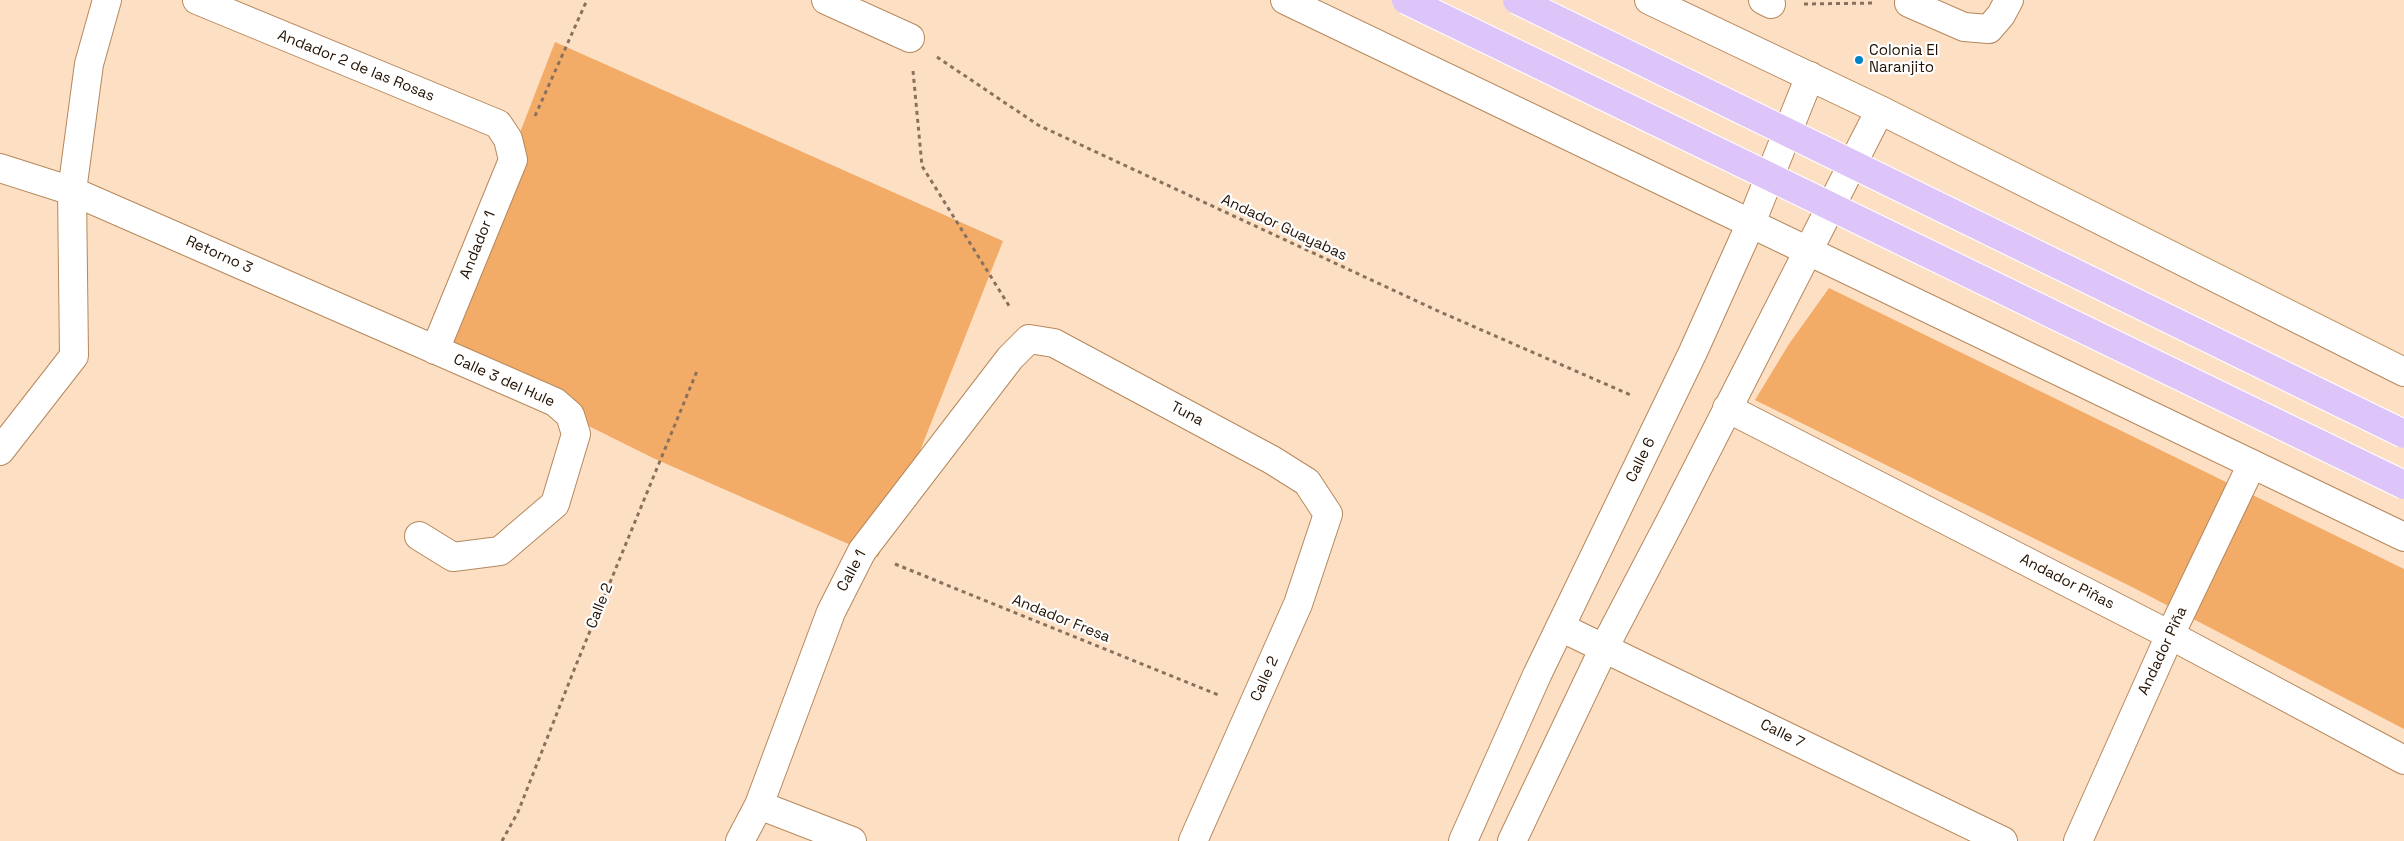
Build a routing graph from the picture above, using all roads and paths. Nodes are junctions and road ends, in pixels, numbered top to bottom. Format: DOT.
graph roads {
  1 [pos="106,0"];
  2 [pos="197,0"];
  3 [pos="588,0"];
  4 [pos="826,0"];
  5 [pos="1285,0"];
  6 [pos="1406,0"];
  7 [pos="1517,0"];
  8 [pos="1650,0"];
  9 [pos="2009,0"];
  10 [pos="1767,2"];
  11 [pos="1909,3"];
  12 [pos="910,38"];
  13 [pos="1810,76"];
  14 [pos="1880,110"];
  15 [pos="508,139"];
  16 [pos="0,168"];
  17 [pos="72,191"];
  18 [pos="1751,223"];
  19 [pos="1808,249"];
  20 [pos="1029,339"];
  21 [pos="435,350"];
  22 [pos="697,371"];
  23 [pos="2404,372"];
  24 [pos="1727,408"];
  25 [pos="1665,410"];
  26 [pos="2404,434"];
  27 [pos="0,451"];
  28 [pos="2252,464"];
  29 [pos="2404,485"];
  30 [pos="1328,514"];
  31 [pos="420,536"];
  32 [pos="2404,537"];
  33 [pos="862,551"];
  34 [pos="1560,627"];
  35 [pos="2170,635"];
  36 [pos="1604,648"];
  37 [pos="1252,709"];
  38 [pos="2404,760"];
  39 [pos="759,805"];
  40 [pos="502,841"];
  41 [pos="740,841"];
  42 [pos="852,841"];
  43 [pos="1193,841"];
  44 [pos="1463,841"];
  45 [pos="1512,841"];
  46 [pos="2003,841"];
  47 [pos="2078,841"];
  1 -- 17 [label="street"];
  2 -- 15 [label="street, Andador 2 de las Rosas"];
  3 -- 15 [label="path"];
  4 -- 12 [label="street"];
  5 -- 18 [label="street"];
  6 -- 29 [label="main road, bridge"];
  7 -- 26 [label="main road, bridge"];
  8 -- 13 [label="street"];
  9 -- 11 [label="street"];
  10 -- 11 [label="path"];
  12 -- 20 [label="path"];
  12 -- 25 [label="path, Andador Guayabas"];
  13 -- 14 [label="street"];
  13 -- 18 [label="street, Calle 6"];
  14 -- 19 [label="street"];
  14 -- 23 [label="street"];
  15 -- 21 [label="street, Andador 1"];
  16 -- 17 [label="street, Retorno 3"];
  17 -- 21 [label="street, Retorno 3"];
  17 -- 27 [label="street"];
  18 -- 19 [label="street"];
  18 -- 25 [label="street, Calle 6"];
  19 -- 24 [label="street"];
  19 -- 28 [label="street"];
  20 -- 30 [label="street, Tuna"];
  20 -- 33 [label="street, Calle 1"];
  21 -- 31 [label="street, Calle 3 del Hule"];
  22 -- 40 [label="path, Calle 2"];
  24 -- 35 [label="street, Andador Piñas"];
  24 -- 36 [label="street"];
  25 -- 34 [label="street, Calle 6"];
  28 -- 32 [label="street"];
  28 -- 35 [label="street, Andador Piña"];
  30 -- 37 [label="street, Calle 2"];
  33 -- 37 [label="path, Andador Fresa"];
  33 -- 39 [label="street, Calle 1"];
  34 -- 36 [label="street, Calle 7"];
  34 -- 44 [label="street, Calle 6"];
  35 -- 38 [label="street, Andador Piñas"];
  35 -- 47 [label="street, Andador Piña"];
  36 -- 45 [label="street"];
  36 -- 46 [label="street, Calle 7"];
  37 -- 43 [label="street, Calle 2"];
  39 -- 41 [label="street, Calle 1"];
  39 -- 42 [label="street"];
}
